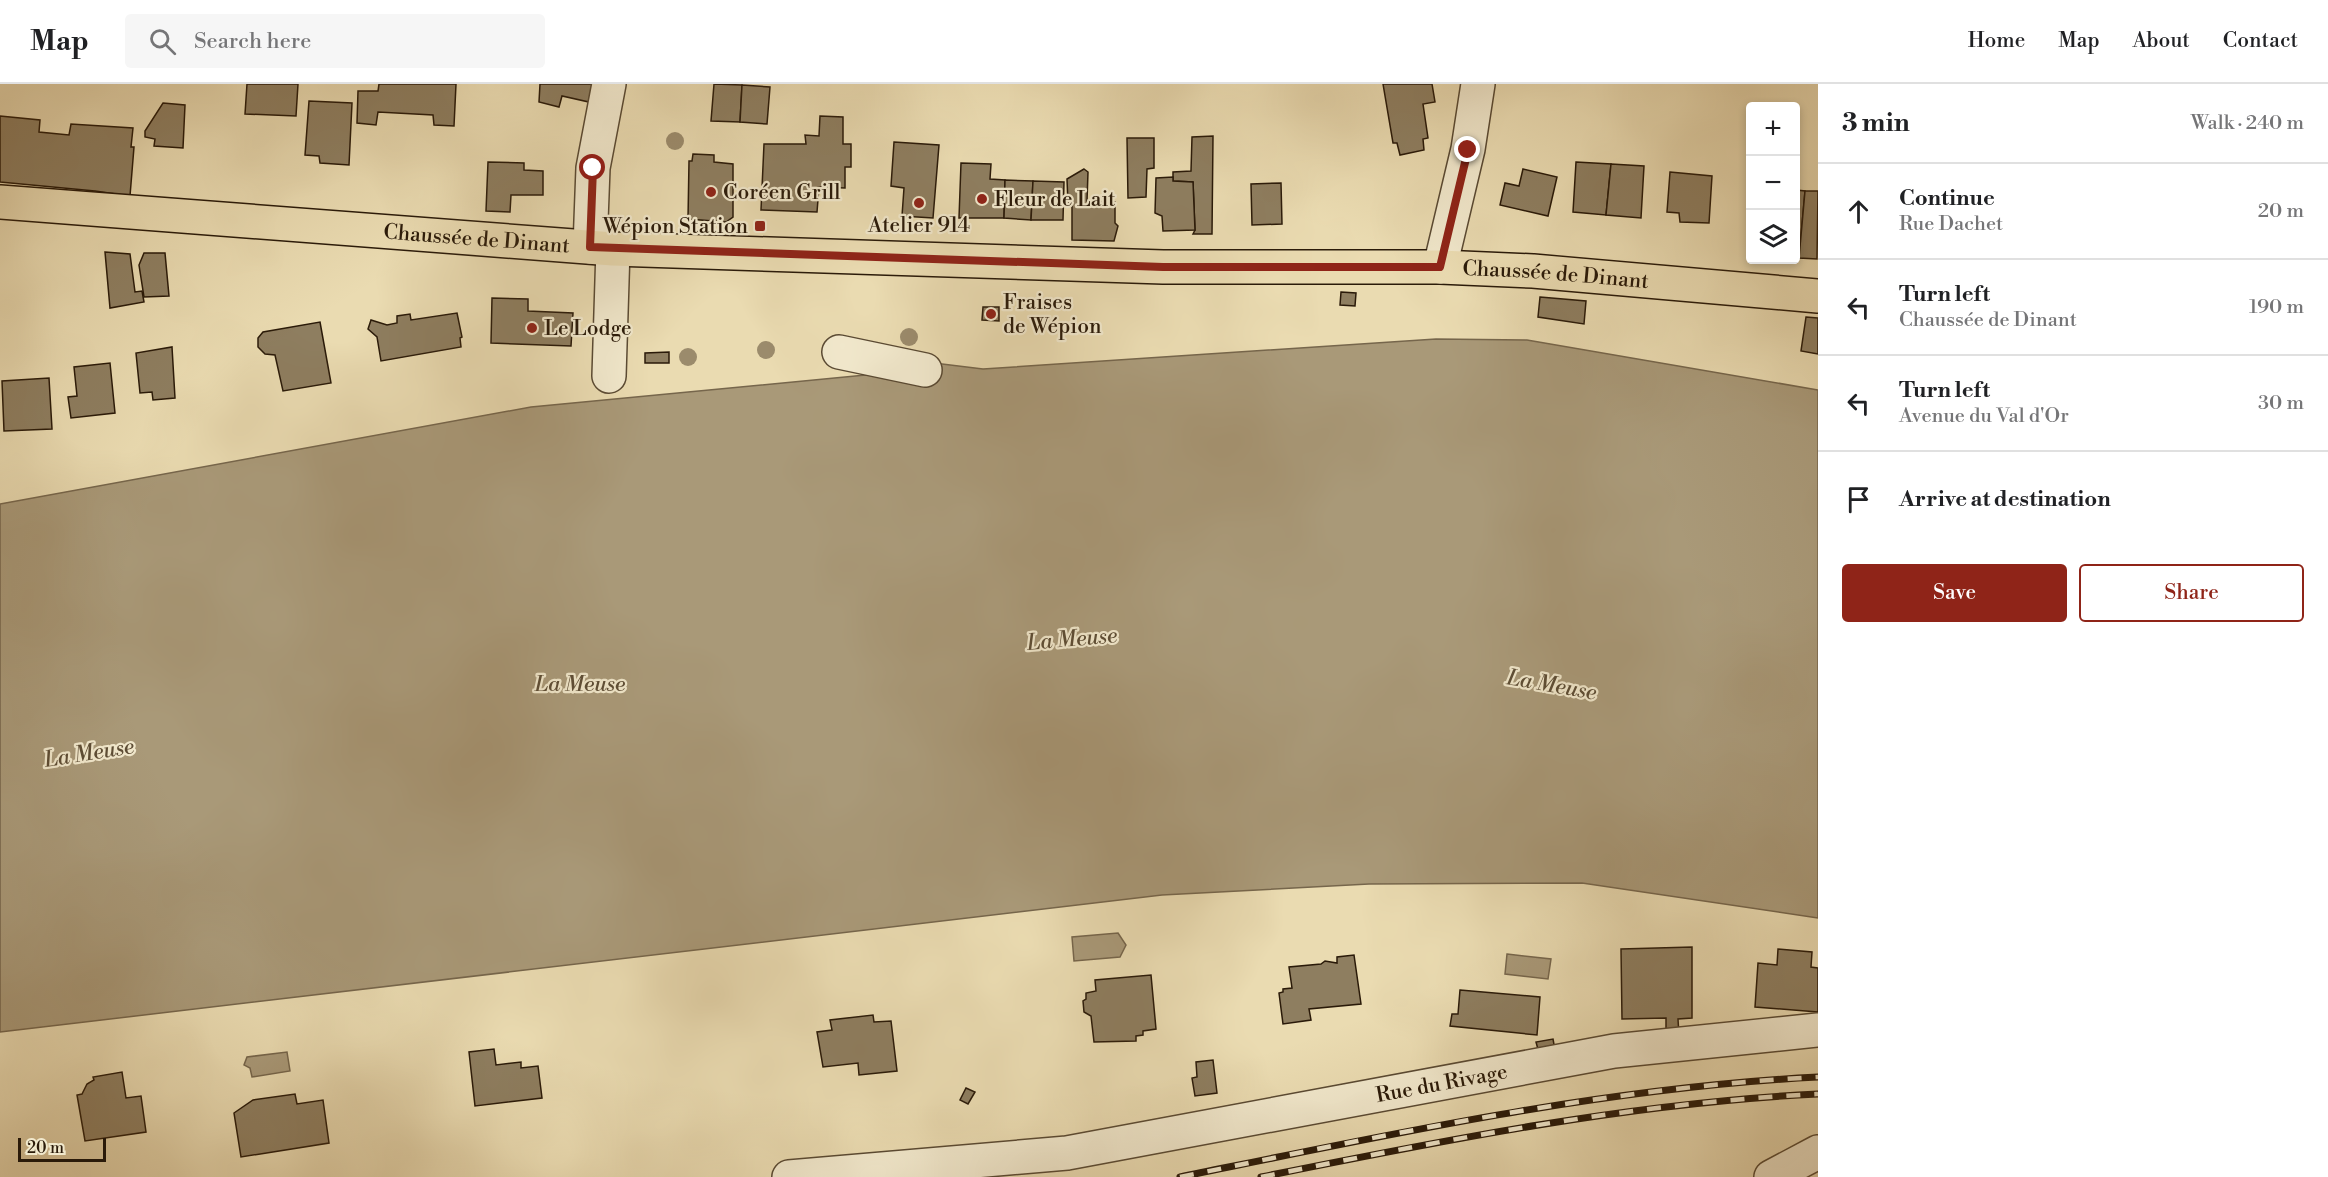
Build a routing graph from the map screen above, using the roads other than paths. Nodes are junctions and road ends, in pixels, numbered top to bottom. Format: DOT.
graph roads {
  1 [pos="609,84"];
  2 [pos="1478,84"];
  3 [pos="0,202"];
  4 [pos="601,248"];
  5 [pos="1440,267"];
  6 [pos="1818,296"];
  7 [pos="839,352"];
  8 [pos="925,370"];
  9 [pos="609,376"];
  10 [pos="1818,1030"];
  11 [pos="1818,1152"];
  12 [pos="1070,1165"];
  13 [pos="789,1177"];
  14 [pos="1771,1177"];
  1 -- 4 [label="street"];
  2 -- 5 [label="street"];
  3 -- 4 [label="main road, Chaussée de Dinant"];
  4 -- 5 [label="main road, Chaussée de Dinant"];
  4 -- 9 [label="street"];
  5 -- 6 [label="main road, Chaussée de Dinant"];
  7 -- 8 [label="street"];
  10 -- 12 [label="street, Rue du Rivage"];
  11 -- 14 [label="street"];
  12 -- 13 [label="street, Rue du Rivage"];
}
